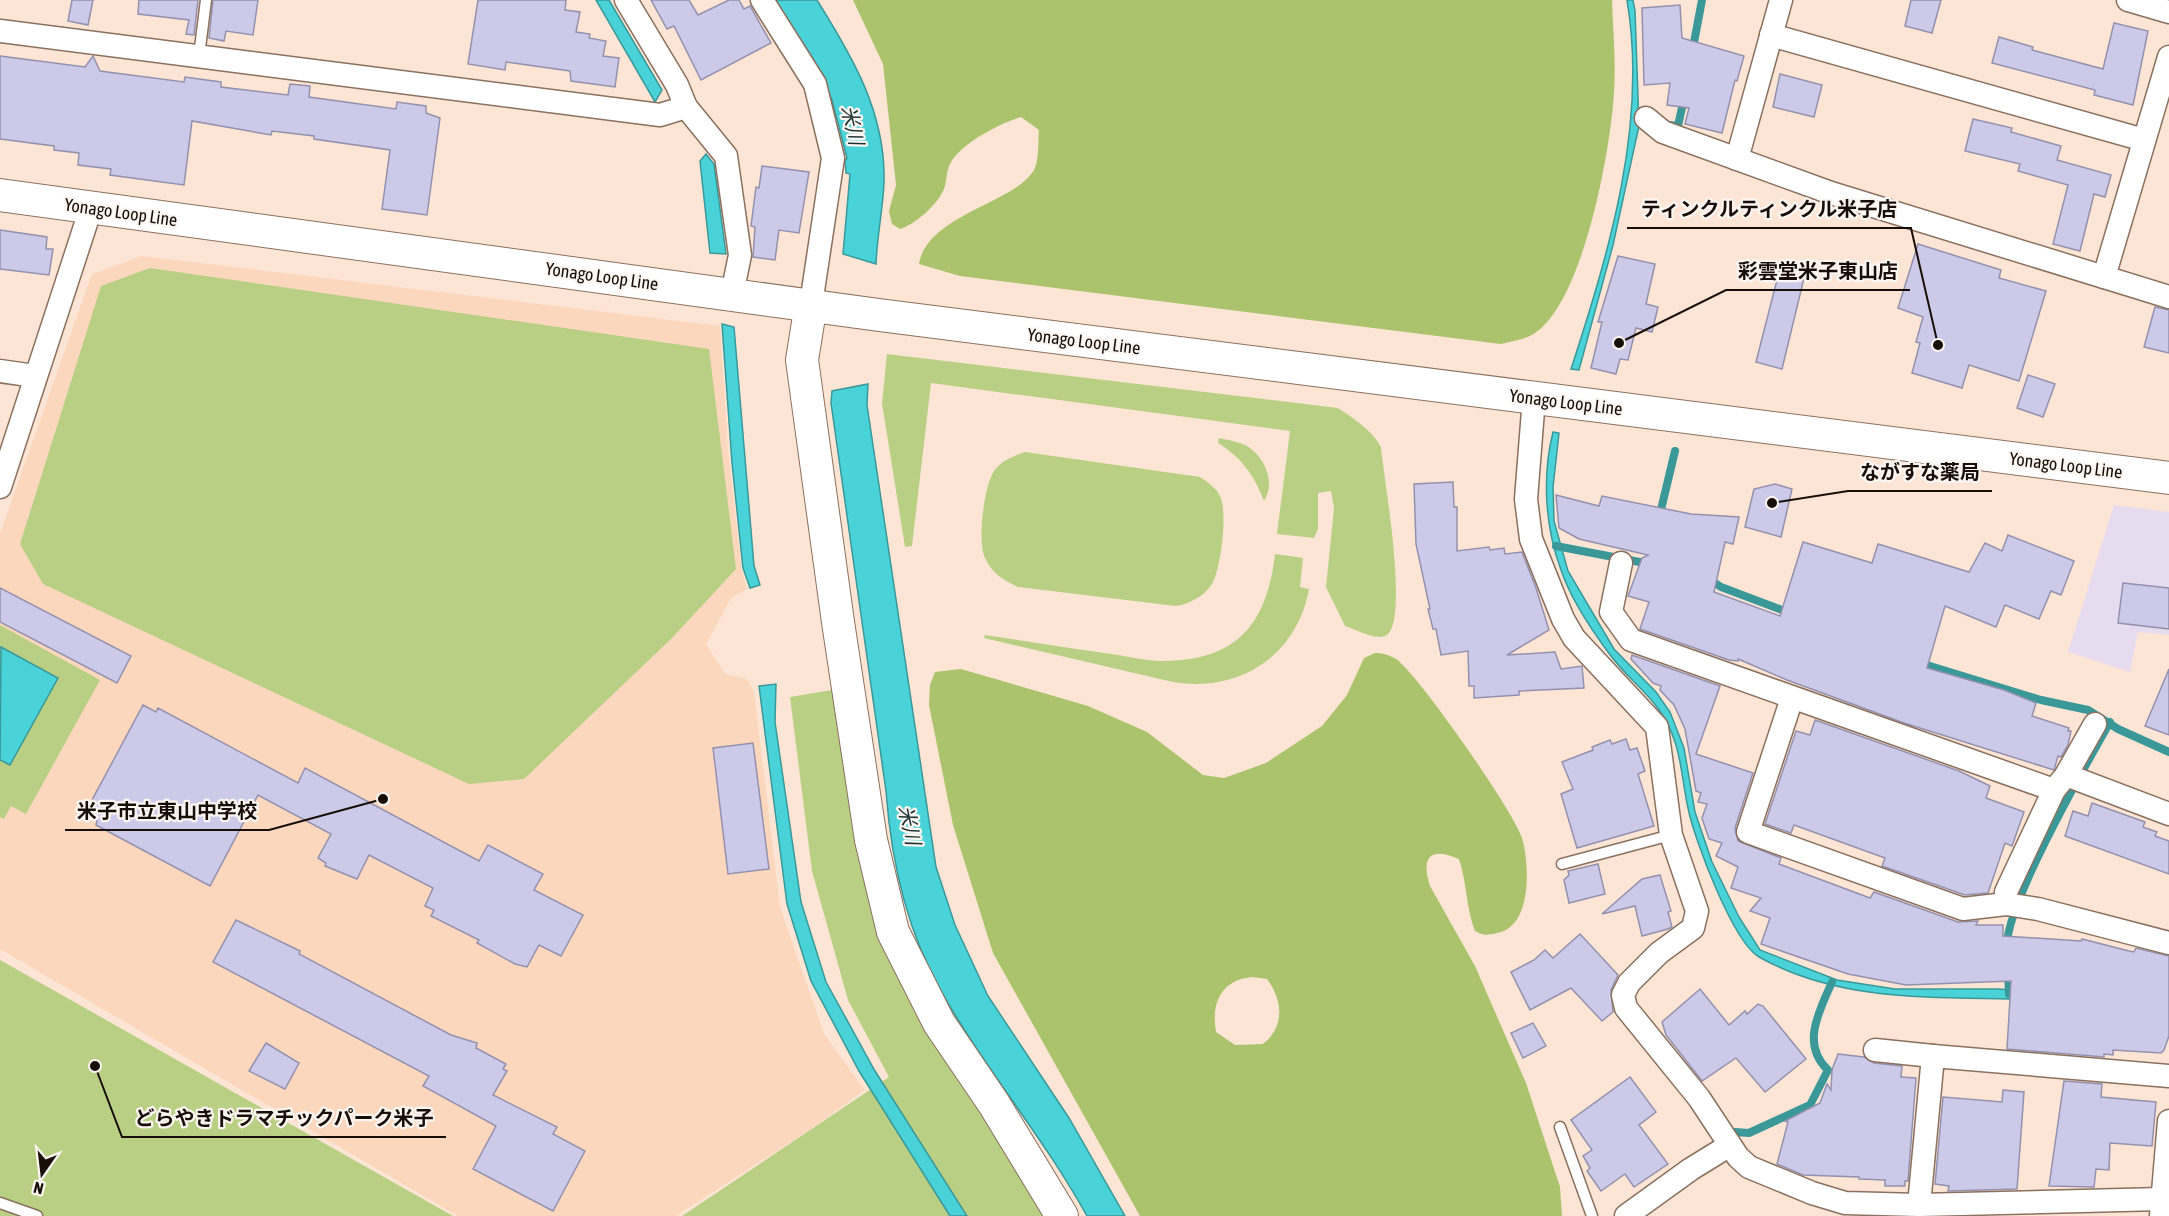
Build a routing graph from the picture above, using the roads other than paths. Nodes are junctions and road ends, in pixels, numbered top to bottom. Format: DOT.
graph roads {
  1 [pos="206,0"];
  2 [pos="626,0"];
  3 [pos="762,0"];
  4 [pos="1780,0"];
  5 [pos="2128,0"];
  6 [pos="2169,12"];
  7 [pos="0,31"];
  8 [pos="1771,34"];
  9 [pos="199,56"];
  10 [pos="2169,57"];
  11 [pos="686,107"];
  12 [pos="1646,118"];
  13 [pos="2145,140"];
  14 [pos="1737,159"];
  15 [pos="0,195"];
  16 [pos="91,208"];
  17 [pos="2104,277"];
  18 [pos="732,294"];
  19 [pos="2169,297"];
  20 [pos="811,304"];
  21 [pos="0,371"];
  22 [pos="35,376"];
  23 [pos="1534,398"];
  24 [pos="2169,478"];
  25 [pos="0,487"];
  26 [pos="1621,563"];
  27 [pos="1792,698"];
  28 [pos="2096,724"];
  29 [pos="2060,783"];
  30 [pos="2169,814"];
  31 [pos="1671,835"];
  32 [pos="1562,864"];
  33 [pos="2006,904"];
  34 [pos="2169,943"];
  35 [pos="1875,1050"];
  36 [pos="1933,1056"];
  37 [pos="2169,1076"];
  38 [pos="2169,1121"];
  39 [pos="1560,1127"];
  40 [pos="1730,1145"];
  41 [pos="0,1203"];
  42 [pos="1919,1205"];
  43 [pos="2161,1208"];
  44 [pos="37,1216"];
  45 [pos="1062,1216"];
  46 [pos="1592,1216"];
  47 [pos="1626,1216"];
  1 -- 9 [label="lane"];
  2 -- 11 [label="street"];
  3 -- 20 [label="street"];
  4 -- 8 [label="street"];
  5 -- 6 [label="street"];
  7 -- 9 [label="street"];
  8 -- 13 [label="street"];
  8 -- 14 [label="street"];
  9 -- 11 [label="street"];
  10 -- 13 [label="street"];
  11 -- 18 [label="street"];
  12 -- 14 [label="street"];
  13 -- 17 [label="street"];
  14 -- 17 [label="street"];
  15 -- 16 [label="main road, Yonago Loop Line"];
  16 -- 18 [label="main road, Yonago Loop Line"];
  16 -- 22 [label="street"];
  17 -- 19 [label="street"];
  18 -- 20 [label="main road, Yonago Loop Line"];
  20 -- 23 [label="main road, Yonago Loop Line"];
  20 -- 45 [label="main road"];
  21 -- 22 [label="street"];
  22 -- 25 [label="street"];
  23 -- 24 [label="main road, Yonago Loop Line"];
  23 -- 31 [label="street"];
  26 -- 27 [label="street"];
  27 -- 29 [label="street"];
  27 -- 33 [label="street"];
  28 -- 29 [label="street"];
  29 -- 30 [label="street"];
  29 -- 33 [label="street"];
  31 -- 32 [label="lane"];
  31 -- 40 [label="street"];
  33 -- 34 [label="street"];
  35 -- 36 [label="street"];
  36 -- 37 [label="street"];
  36 -- 42 [label="street"];
  38 -- 43 [label="street"];
  39 -- 46 [label="lane"];
  40 -- 42 [label="street"];
  40 -- 47 [label="street"];
  41 -- 44 [label="lane"];
  42 -- 43 [label="street"];
}
